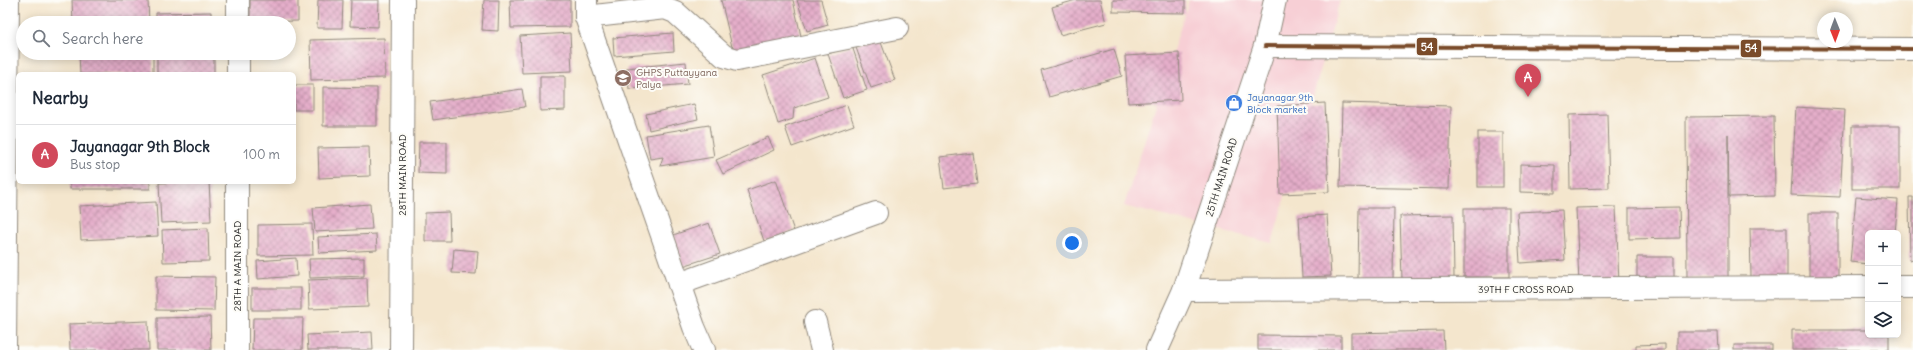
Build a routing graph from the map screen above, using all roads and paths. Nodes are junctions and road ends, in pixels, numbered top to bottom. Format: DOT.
graph roads {
  1 [pos="8,0"];
  2 [pos="238,0"];
  3 [pos="403,0"];
  4 [pos="1275,0"];
  5 [pos="586,8"];
  6 [pos="238,16"];
  7 [pos="897,28"];
  8 [pos="1265,46"];
  9 [pos="1913,49"];
  10 [pos="238,60"];
  11 [pos="238,72"];
  12 [pos="237,184"];
  13 [pos="876,213"];
  14 [pos="679,284"];
  15 [pos="1865,287"];
  16 [pos="1901,287"];
  17 [pos="1913,287"];
  18 [pos="1184,290"];
  19 [pos="815,322"];
  20 [pos="5,350"];
  21 [pos="236,350"];
  22 [pos="401,350"];
  23 [pos="704,350"];
  24 [pos="822,350"];
  25 [pos="1157,350"];
  1 -- 20 [label="street"];
  2 -- 6 [label="street"];
  3 -- 22 [label="street, 28TH MAIN ROAD"];
  4 -- 8 [label="street, 25TH MAIN ROAD"];
  5 -- 7 [label="street"];
  5 -- 14 [label="street"];
  8 -- 9 [label="street"];
  8 -- 18 [label="street, 25TH MAIN ROAD"];
  10 -- 11 [label="street"];
  12 -- 21 [label="street, 28TH A MAIN ROAD"];
  13 -- 14 [label="street"];
  14 -- 23 [label="street"];
  15 -- 18 [label="street, 39TH F CROSS ROAD"];
  16 -- 17 [label="street"];
  18 -- 25 [label="street, 25TH MAIN ROAD"];
  19 -- 24 [label="street"];
}
